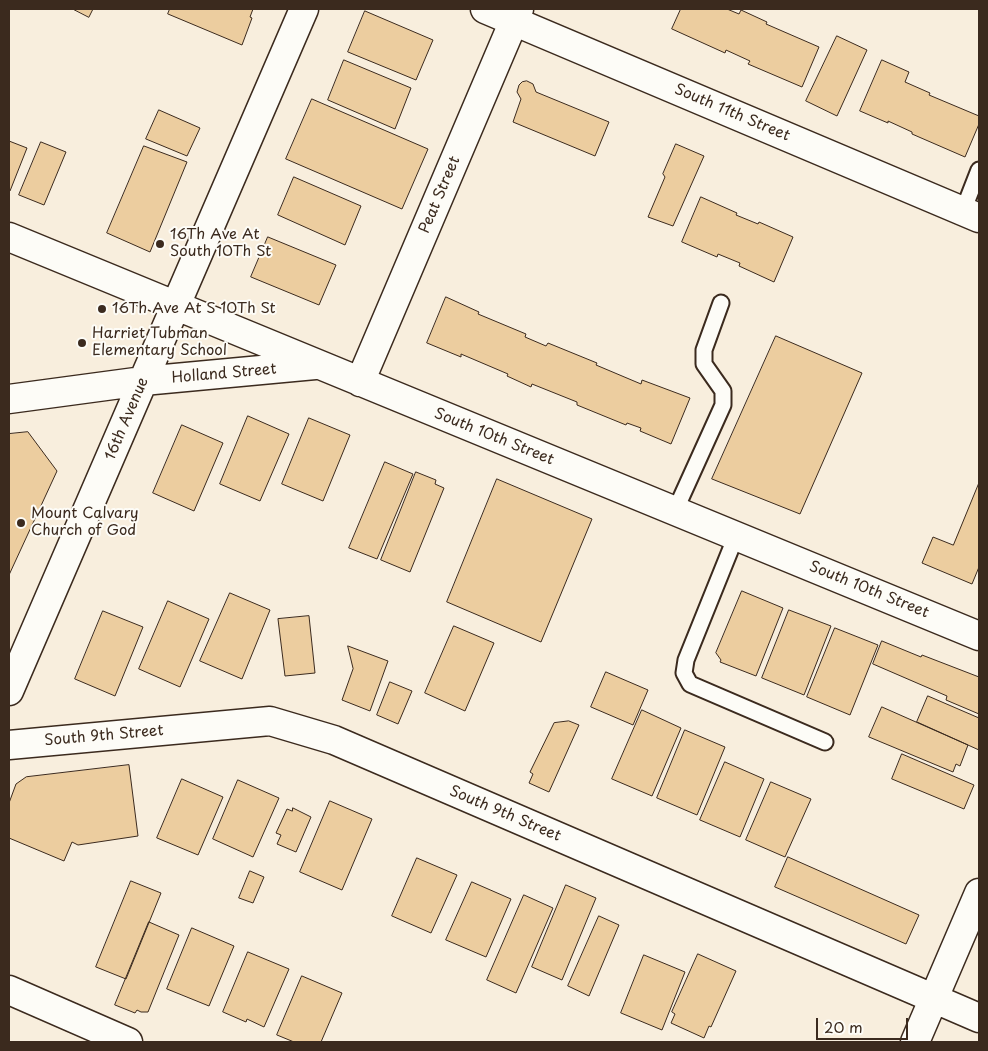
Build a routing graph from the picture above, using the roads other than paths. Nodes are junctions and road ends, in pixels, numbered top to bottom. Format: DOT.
graph roads {
  1 [pos="304,9"];
  2 [pos="485,9"];
  3 [pos="516,15"];
  4 [pos="979,170"];
  5 [pos="971,214"];
  6 [pos="9,237"];
  7 [pos="722,303"];
  8 [pos="175,306"];
  9 [pos="320,365"];
  10 [pos="143,381"];
  11 [pos="360,382"];
  12 [pos="9,399"];
  13 [pos="675,511"];
  14 [pos="736,536"];
  15 [pos="979,636"];
  16 [pos="9,691"];
  17 [pos="825,742"];
  18 [pos="9,745"];
  19 [pos="979,893"];
  20 [pos="9,990"];
  21 [pos="934,998"];
  22 [pos="979,1018"];
  23 [pos="128,1042"];
  24 [pos="915,1042"];
  1 -- 8 [label="street, 16th Avenue"];
  2 -- 3 [label="street, South 11th Street"];
  3 -- 5 [label="street, South 11th Street"];
  3 -- 11 [label="street, Peat Street"];
  4 -- 5 [label="lane"];
  6 -- 8 [label="street, South 10th Street"];
  7 -- 13 [label="lane"];
  8 -- 9 [label="street, South 10th Street"];
  8 -- 10 [label="street, 16th Avenue"];
  9 -- 10 [label="street, Holland Street"];
  9 -- 11 [label="street, South 10th Street"];
  10 -- 12 [label="street, Holland Street"];
  10 -- 16 [label="street, 16th Avenue"];
  11 -- 13 [label="street, South 10th Street"];
  13 -- 14 [label="street, South 10th Street"];
  14 -- 15 [label="street, South 10th Street"];
  14 -- 17 [label="lane"];
  18 -- 21 [label="street, South 9th Street"];
  19 -- 21 [label="street"];
  20 -- 23 [label="street"];
  21 -- 22 [label="street, South 9th Street"];
  21 -- 24 [label="street"];
}
